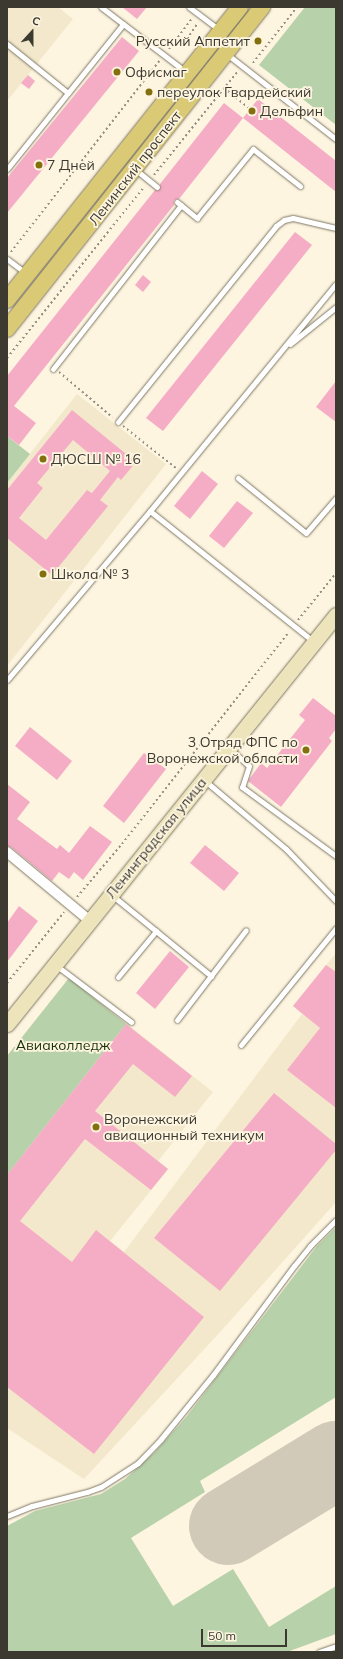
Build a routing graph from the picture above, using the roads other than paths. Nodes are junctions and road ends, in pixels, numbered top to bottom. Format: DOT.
graph roads {
  1 [pos="101,7"];
  2 [pos="189,7"];
  3 [pos="262,7"];
  4 [pos="238,8"];
  5 [pos="123,24"];
  6 [pos="221,31"];
  7 [pos="7,44"];
  8 [pos="225,53"];
  9 [pos="187,73"];
  10 [pos="68,93"];
  11 [pos="336,139"];
  12 [pos="7,169"];
  13 [pos="133,169"];
  14 [pos="300,186"];
  15 [pos="157,187"];
  16 [pos="336,228"];
  17 [pos="7,258"];
  18 [pos="27,274"];
  19 [pos="336,284"];
  20 [pos="7,300"];
  21 [pos="336,307"];
  22 [pos="7,329"];
  23 [pos="281,351"];
  24 [pos="53,369"];
  25 [pos="118,422"];
  26 [pos="238,478"];
  27 [pos="336,498"];
  28 [pos="150,511"];
  29 [pos="336,615"];
  30 [pos="314,642"];
  31 [pos="7,680"];
  32 [pos="229,748"];
  33 [pos="204,779"];
  34 [pos="7,852"];
  35 [pos="336,856"];
  36 [pos="110,894"];
  37 [pos="336,901"];
  38 [pos="90,921"];
  39 [pos="336,928"];
  40 [pos="246,930"];
  41 [pos="156,931"];
  42 [pos="55,964"];
  43 [pos="211,976"];
  44 [pos="118,977"];
  45 [pos="177,1020"];
  46 [pos="130,1022"];
  47 [pos="7,1024"];
  48 [pos="241,1045"];
  49 [pos="336,1220"];
  50 [pos="7,1516"];
  51 [pos="336,1646"];
  52 [pos="319,1652"];
  1 -- 5 [label="lane"];
  2 -- 6 [label="lane"];
  3 -- 8 [label="main road, Ленинский проспект"];
  4 -- 6 [label="main road, Ленинский проспект"];
  5 -- 9 [label="lane"];
  5 -- 10 [label="lane"];
  6 -- 9 [label="main road, Ленинский проспект"];
  7 -- 10 [label="lane"];
  8 -- 11 [label="lane"];
  8 -- 13 [label="main road, Ленинский проспект"];
  9 -- 18 [label="main road, Ленинский проспект"];
  10 -- 12 [label="lane"];
  13 -- 15 [label="lane"];
  13 -- 22 [label="main road, Ленинский проспект"];
  14 -- 24 [label="lane"];
  16 -- 25 [label="lane"];
  17 -- 18 [label="lane"];
  18 -- 20 [label="main road, Ленинский проспект"];
  19 -- 23 [label="lane"];
  21 -- 23 [label="lane"];
  23 -- 28 [label="lane"];
  26 -- 27 [label="lane"];
  28 -- 30 [label="lane"];
  28 -- 31 [label="lane"];
  29 -- 30 [label="main road, Ленинградская улица"];
  30 -- 32 [label="main road, Ленинградская улица"];
  32 -- 33 [label="main road, Ленинградская улица"];
  32 -- 35 [label="lane"];
  33 -- 36 [label="main road, Ленинградская улица"];
  33 -- 37 [label="lane"];
  34 -- 38 [label="street"];
  36 -- 38 [label="main road, Ленинградская улица"];
  36 -- 41 [label="lane"];
  38 -- 42 [label="main road, Ленинградская улица"];
  39 -- 48 [label="lane"];
  40 -- 43 [label="lane"];
  41 -- 43 [label="lane"];
  41 -- 44 [label="lane"];
  42 -- 46 [label="lane"];
  42 -- 47 [label="main road, Ленинградская улица"];
  43 -- 45 [label="lane"];
  49 -- 50 [label="lane"];
  51 -- 52 [label="lane"];
}
